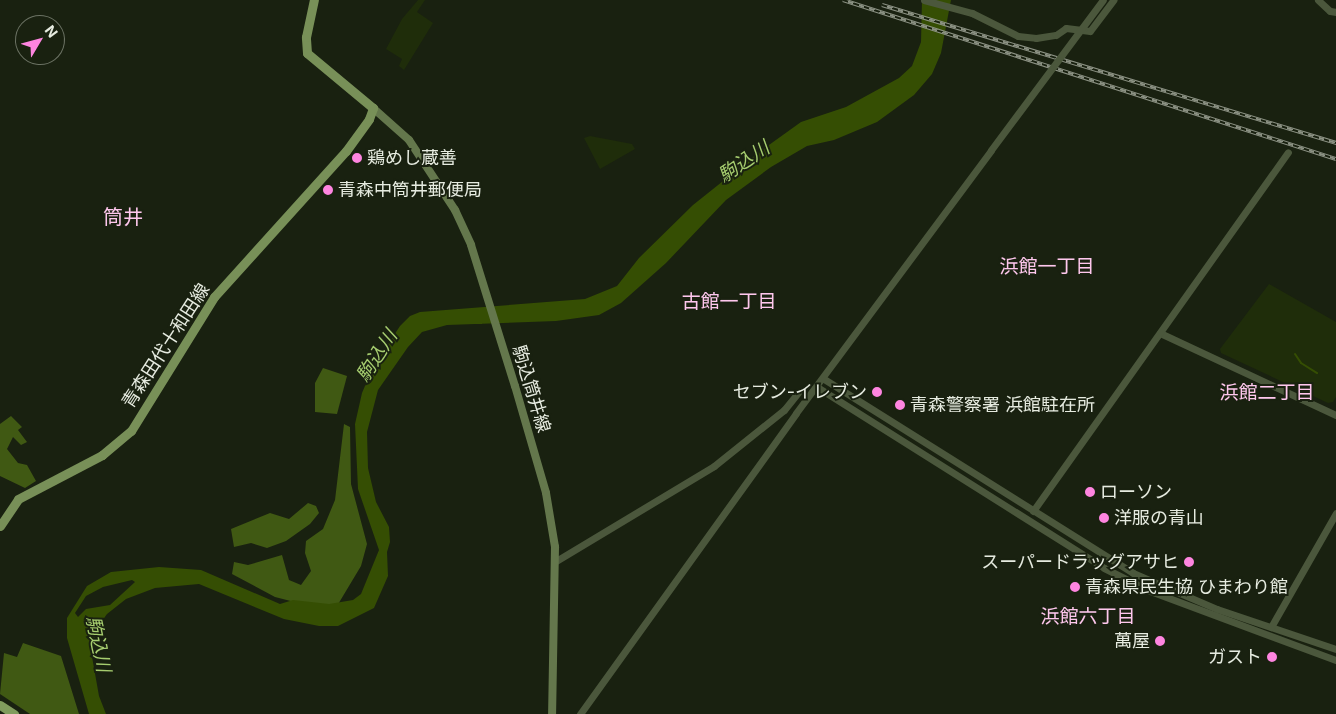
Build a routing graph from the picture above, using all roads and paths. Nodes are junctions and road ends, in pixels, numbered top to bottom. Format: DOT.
graph roads {
  1 [pos="314,0"];
  2 [pos="924,0"];
  3 [pos="1103,0"];
  4 [pos="1113,0"];
  5 [pos="1318,0"];
  6 [pos="1336,12"];
  7 [pos="373,108"];
  8 [pos="1288,152"];
  9 [pos="1160,333"];
  10 [pos="824,378"];
  11 [pos="817,387"];
  12 [pos="798,393"];
  13 [pos="1336,415"];
  14 [pos="1033,511"];
  15 [pos="1336,514"];
  16 [pos="0,526"];
  17 [pos="556,561"];
  18 [pos="1271,627"];
  19 [pos="1336,649"];
  20 [pos="1336,660"];
  21 [pos="0,705"];
  22 [pos="14,714"];
  23 [pos="552,714"];
  24 [pos="580,714"];
  1 -- 7 [label="main road"];
  2 -- 4 [label="street"];
  3 -- 10 [label="street, bridge"];
  5 -- 6 [label="street"];
  7 -- 16 [label="main road, 青森田代十和田線"];
  7 -- 17 [label="main road, 駒込筒井線"];
  8 -- 9 [label="street"];
  9 -- 13 [label="street"];
  9 -- 14 [label="street"];
  10 -- 11 [label="street"];
  10 -- 14 [label="street"];
  11 -- 20 [label="street"];
  11 -- 24 [label="street"];
  12 -- 17 [label="street"];
  14 -- 18 [label="street"];
  15 -- 18 [label="street"];
  17 -- 23 [label="main road, 駒込筒井線"];
  18 -- 19 [label="street"];
  21 -- 22 [label="highway"];
}
